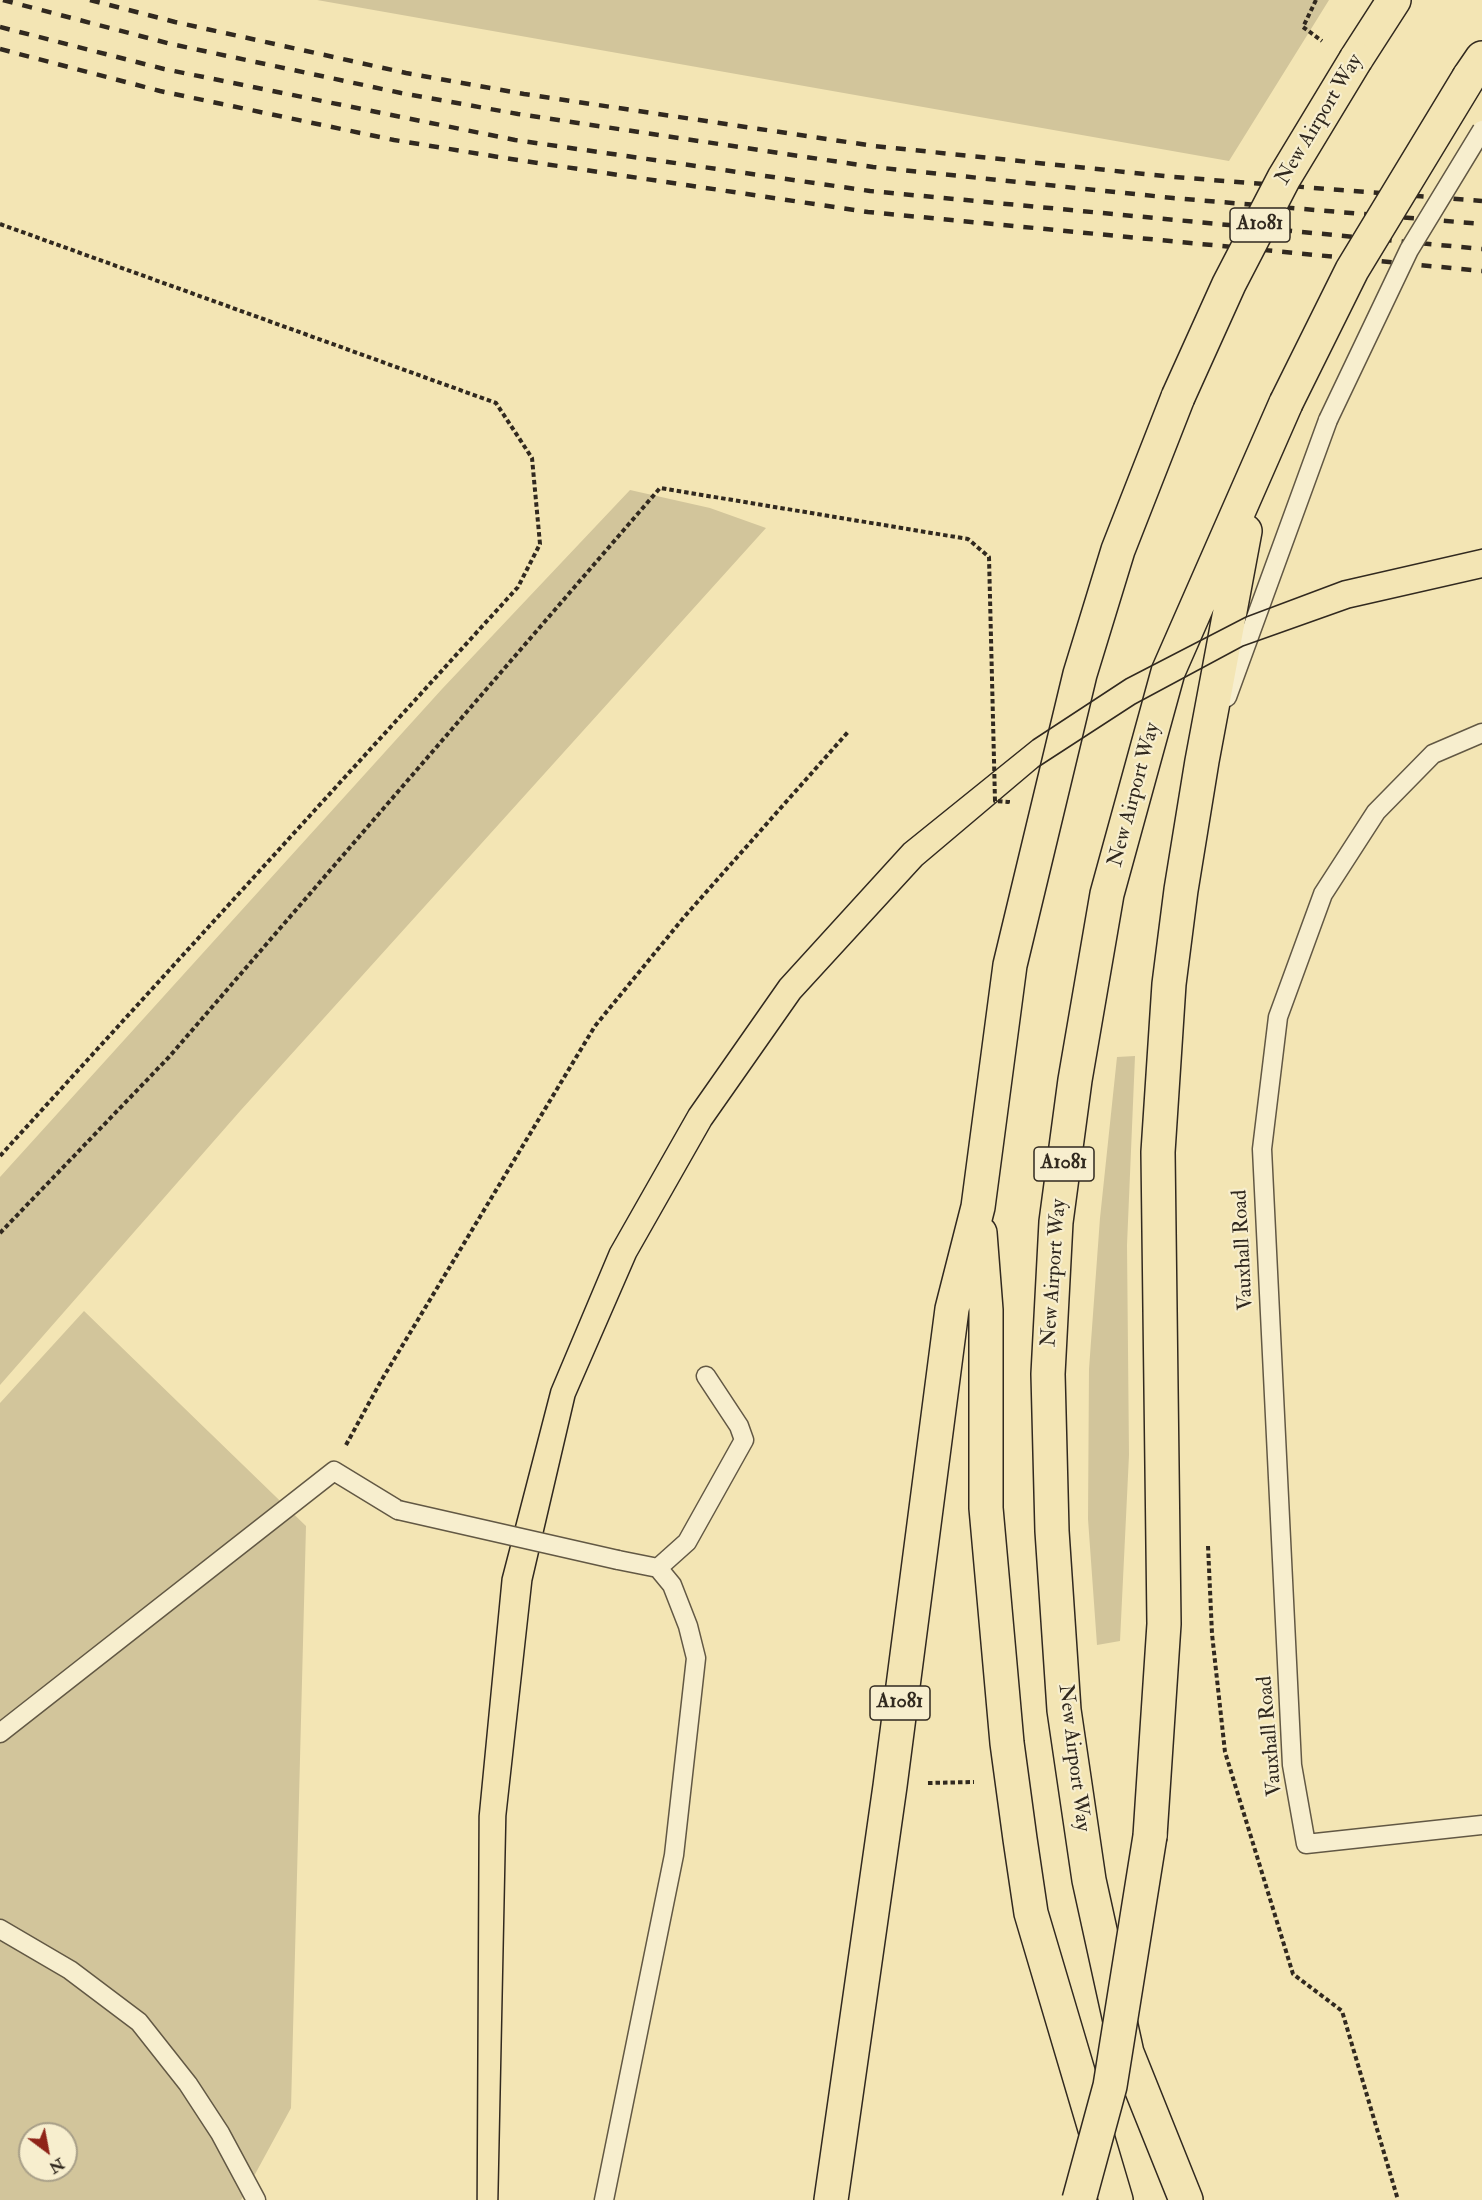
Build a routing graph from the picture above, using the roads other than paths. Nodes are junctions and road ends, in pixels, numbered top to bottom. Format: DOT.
graph roads {
  1 [pos="1394,0"];
  2 [pos="1475,68"];
  3 [pos="1482,130"];
  4 [pos="1256,476"];
  5 [pos="1482,733"];
  6 [pos="1202,761"];
  7 [pos="978,1207"];
  8 [pos="706,1376"];
  9 [pos="658,1568"];
  10 [pos="0,1733"];
  11 [pos="1482,1825"];
  12 [pos="0,1917"];
  13 [pos="5,1931"];
  14 [pos="256,2200"];
  15 [pos="604,2200"];
  16 [pos="831,2200"];
  17 [pos="1079,2200"];
  18 [pos="1116,2200"];
  19 [pos="1186,2200"];
  1 -- 7 [label="highway, New Airport Way / A1081, bridge"];
  2 -- 4 [label="highway, New Airport Way / A1081, bridge"];
  3 -- 6 [label="lane, bridge"];
  4 -- 6 [label="highway, New Airport Way / A1081"];
  4 -- 19 [label="highway, New Airport Way / A1081"];
  5 -- 11 [label="lane, Vauxhall Road"];
  6 -- 17 [label="highway, New Airport Way / A1081, bridge"];
  7 -- 16 [label="highway, New Airport Way / A1081"];
  7 -- 18 [label="highway, New Airport Way / A1081"];
  8 -- 9 [label="lane"];
  9 -- 10 [label="lane, bridge"];
  9 -- 15 [label="lane"];
  12 -- 13 [label="lane"];
  13 -- 14 [label="lane"];
}
